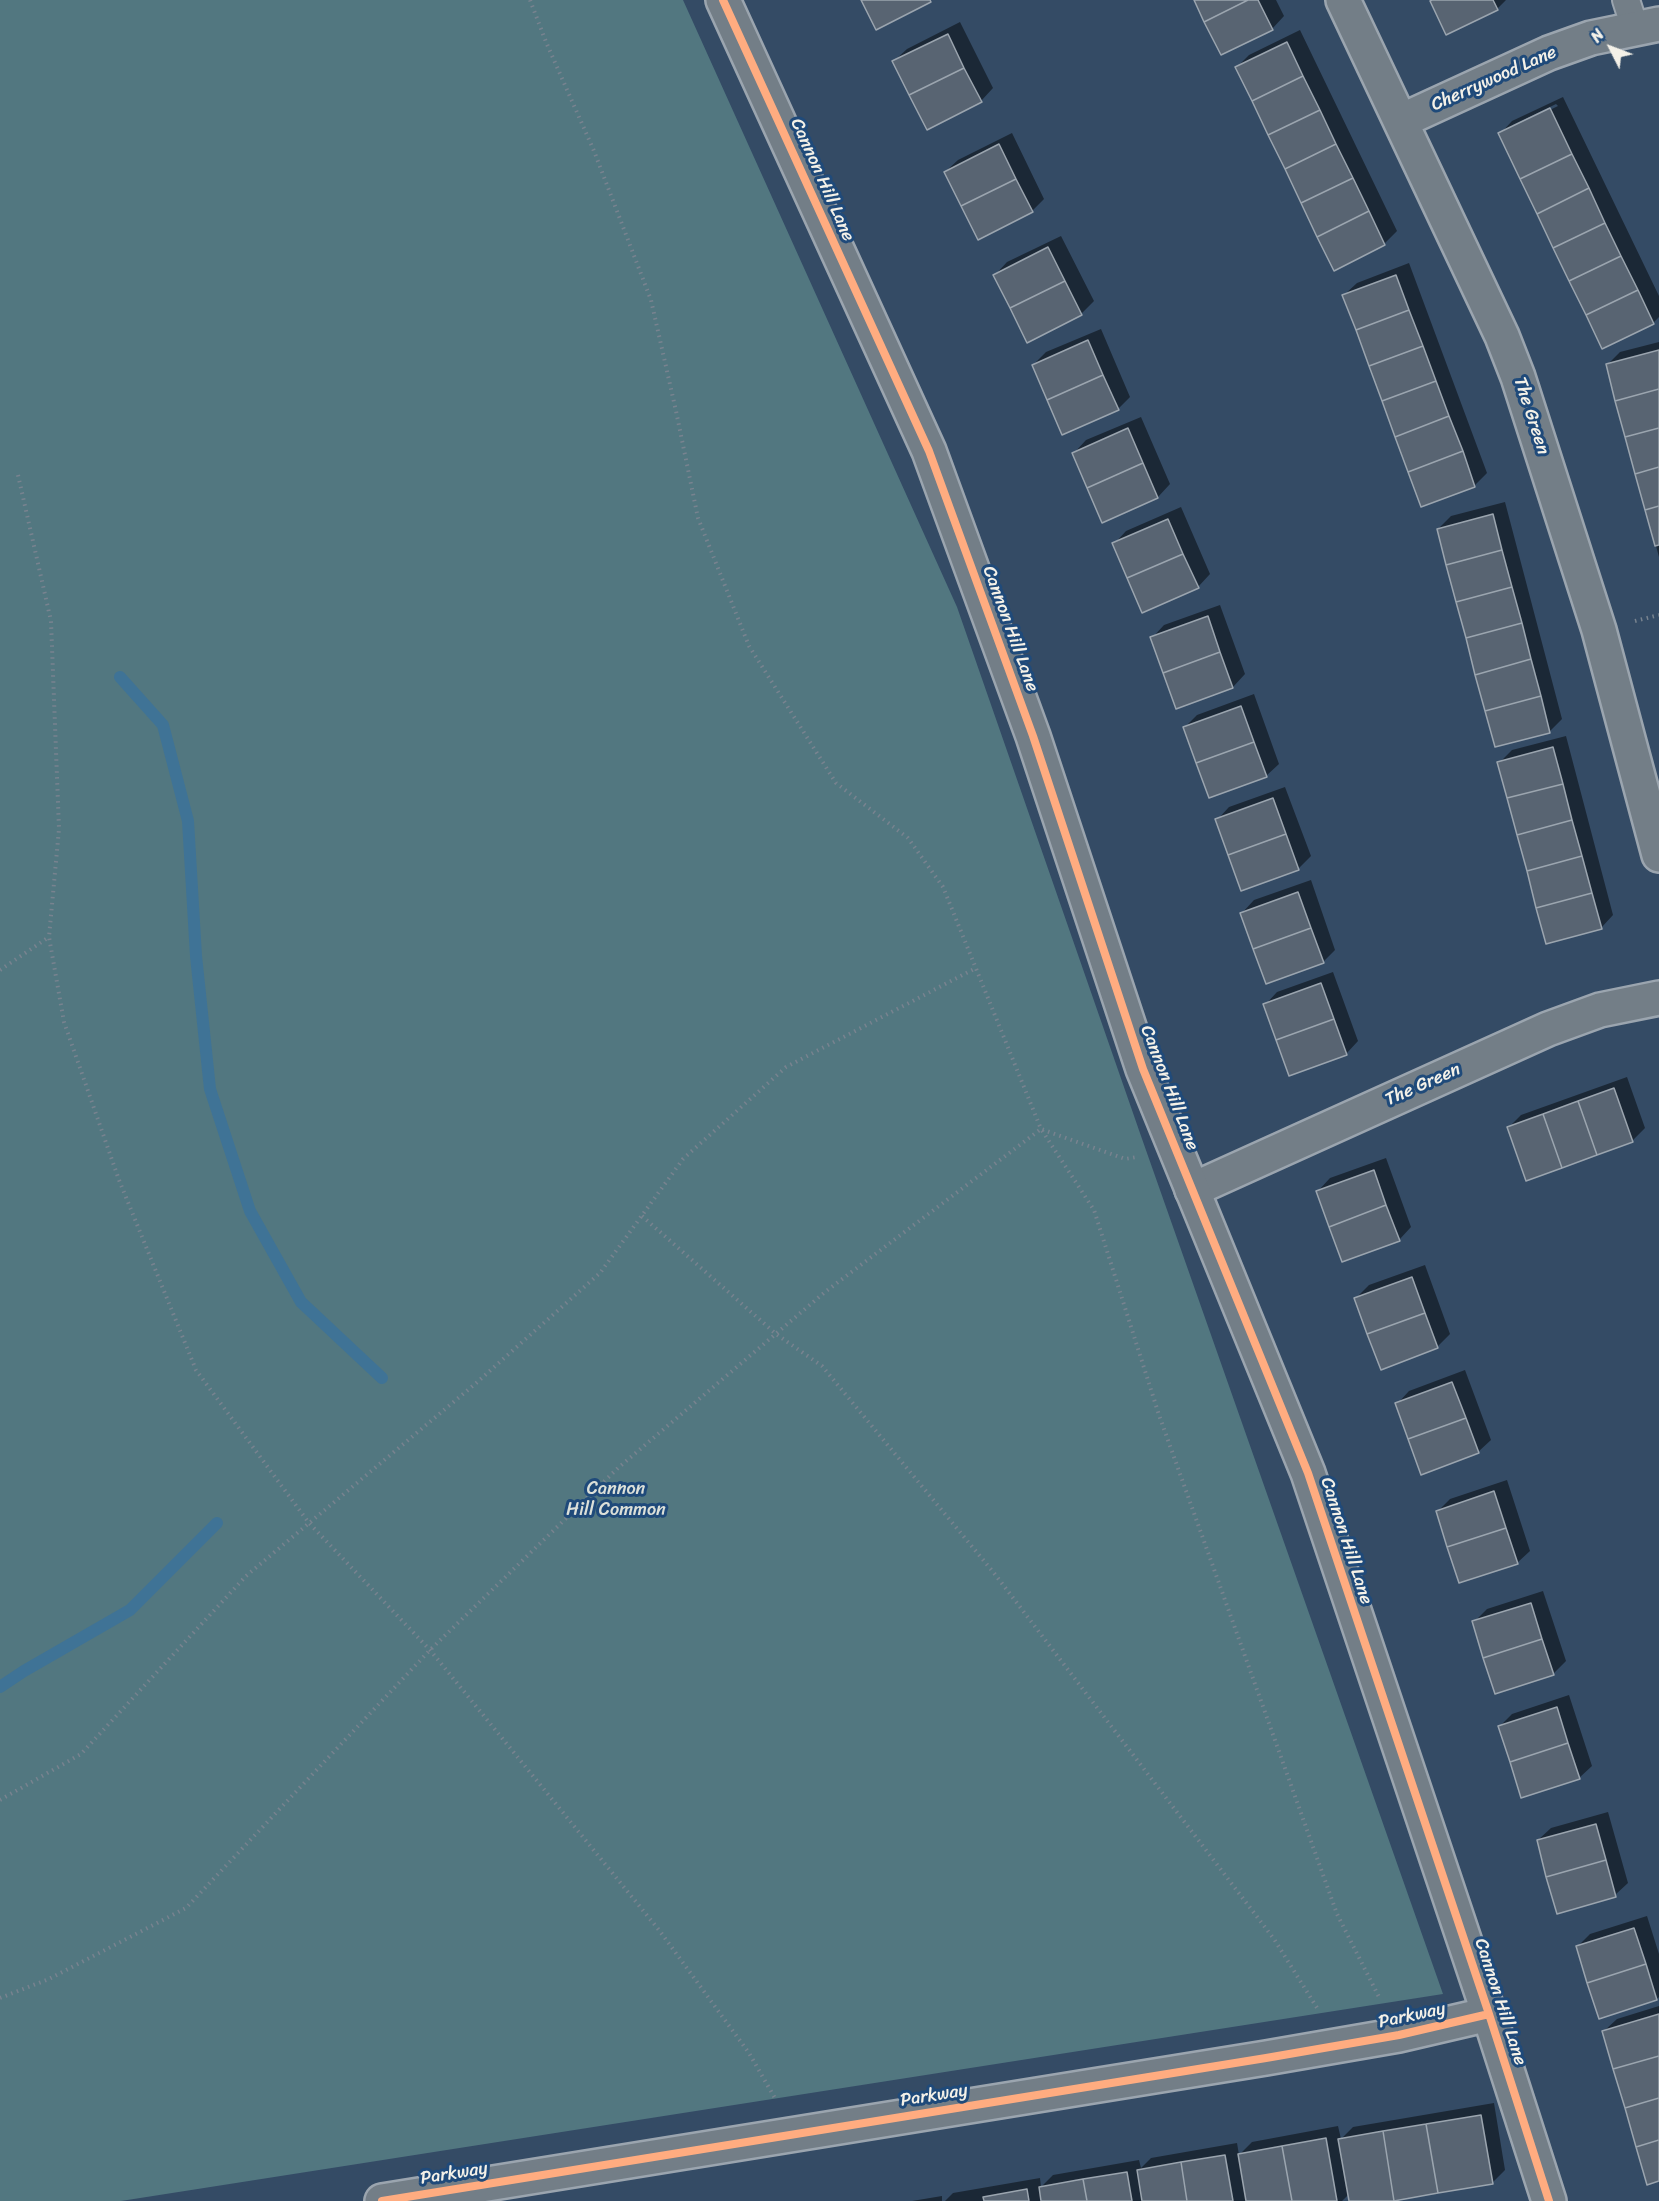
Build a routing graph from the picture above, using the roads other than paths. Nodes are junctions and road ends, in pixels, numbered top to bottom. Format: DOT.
graph roads {
  1 [pos="723,0"];
  2 [pos="1343,0"];
  3 [pos="1640,17"];
  4 [pos="1401,121"];
  5 [pos="1659,855"];
  6 [pos="1659,998"];
  7 [pos="1192,1190"];
  8 [pos="1489,2014"];
  9 [pos="382,2201"];
  10 [pos="1549,2201"];
  1 -- 7 [label="street, Cannon Hill Lane"];
  2 -- 4 [label="street, The Green"];
  3 -- 4 [label="street, Cherrywood Lane"];
  4 -- 5 [label="street, The Green"];
  6 -- 7 [label="street, The Green"];
  7 -- 8 [label="street, Cannon Hill Lane"];
  8 -- 9 [label="street, Parkway"];
  8 -- 10 [label="street, Cannon Hill Lane"];
}
